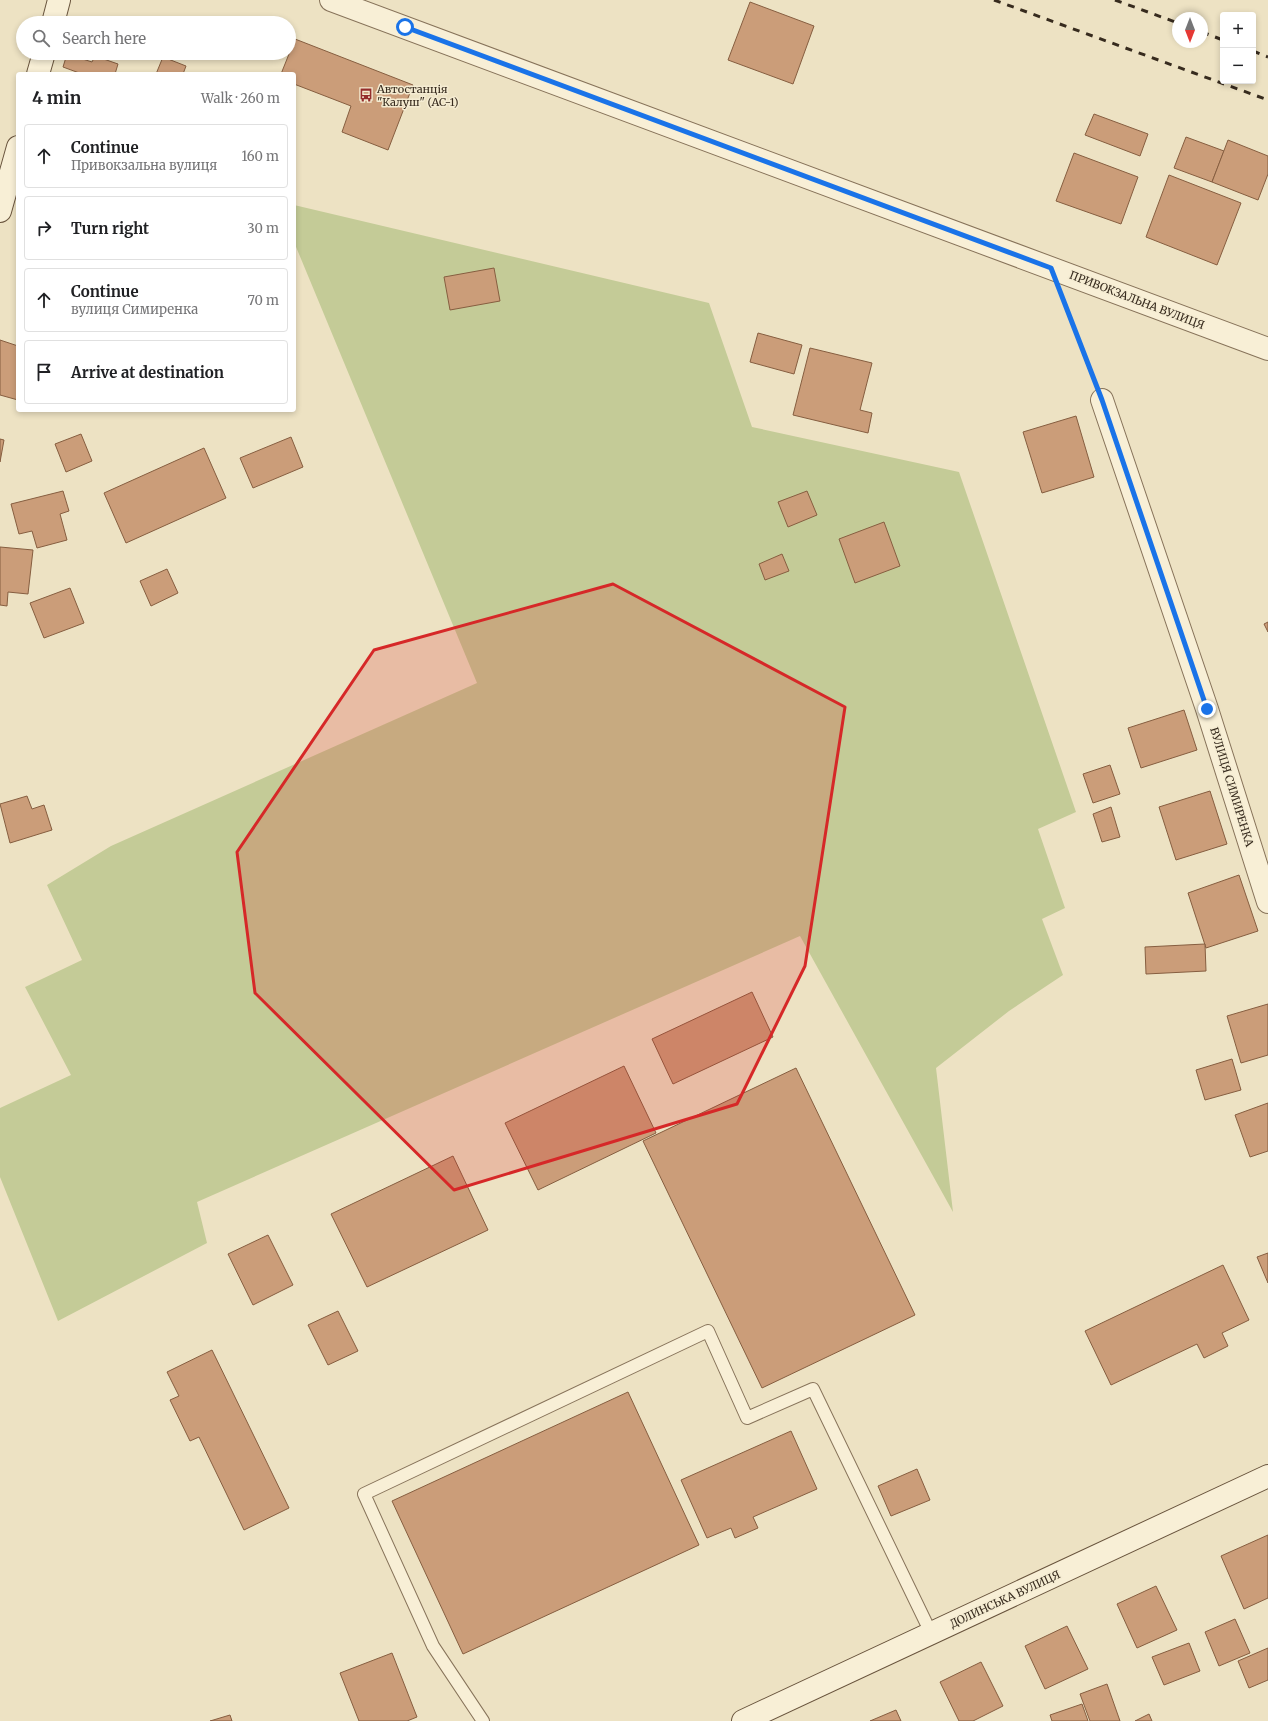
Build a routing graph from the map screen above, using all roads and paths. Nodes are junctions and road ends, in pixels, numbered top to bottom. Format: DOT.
graph roads {
  1 [pos="59,0"];
  2 [pos="331,0"];
  3 [pos="352,4"];
  4 [pos="55,16"];
  5 [pos="42,60"];
  6 [pos="39,72"];
  7 [pos="16,154"];
  8 [pos="0,211"];
  9 [pos="1051,268"];
  10 [pos="1268,349"];
  11 [pos="1102,400"];
  12 [pos="1268,902"];
  13 [pos="1268,1476"];
  14 [pos="931,1633"];
  15 [pos="483,1721"];
  16 [pos="743,1721"];
  1 -- 4 [label="street"];
  2 -- 3 [label="street, ПРИВОКЗАЛЬНА ВУЛИЦЯ"];
  3 -- 9 [label="street, ПРИВОКЗАЛЬНА ВУЛИЦЯ"];
  5 -- 6 [label="street"];
  7 -- 8 [label="street"];
  9 -- 10 [label="street, ПРИВОКЗАЛЬНА ВУЛИЦЯ"];
  9 -- 11 [label="path"];
  11 -- 12 [label="street, ВУЛИЦЯ СИМИРЕНКА"];
  13 -- 14 [label="street, ДОЛИНСЬКА ВУЛИЦЯ"];
  14 -- 15 [label="lane"];
  14 -- 16 [label="street, ДОЛИНСЬКА ВУЛИЦЯ"];
}
